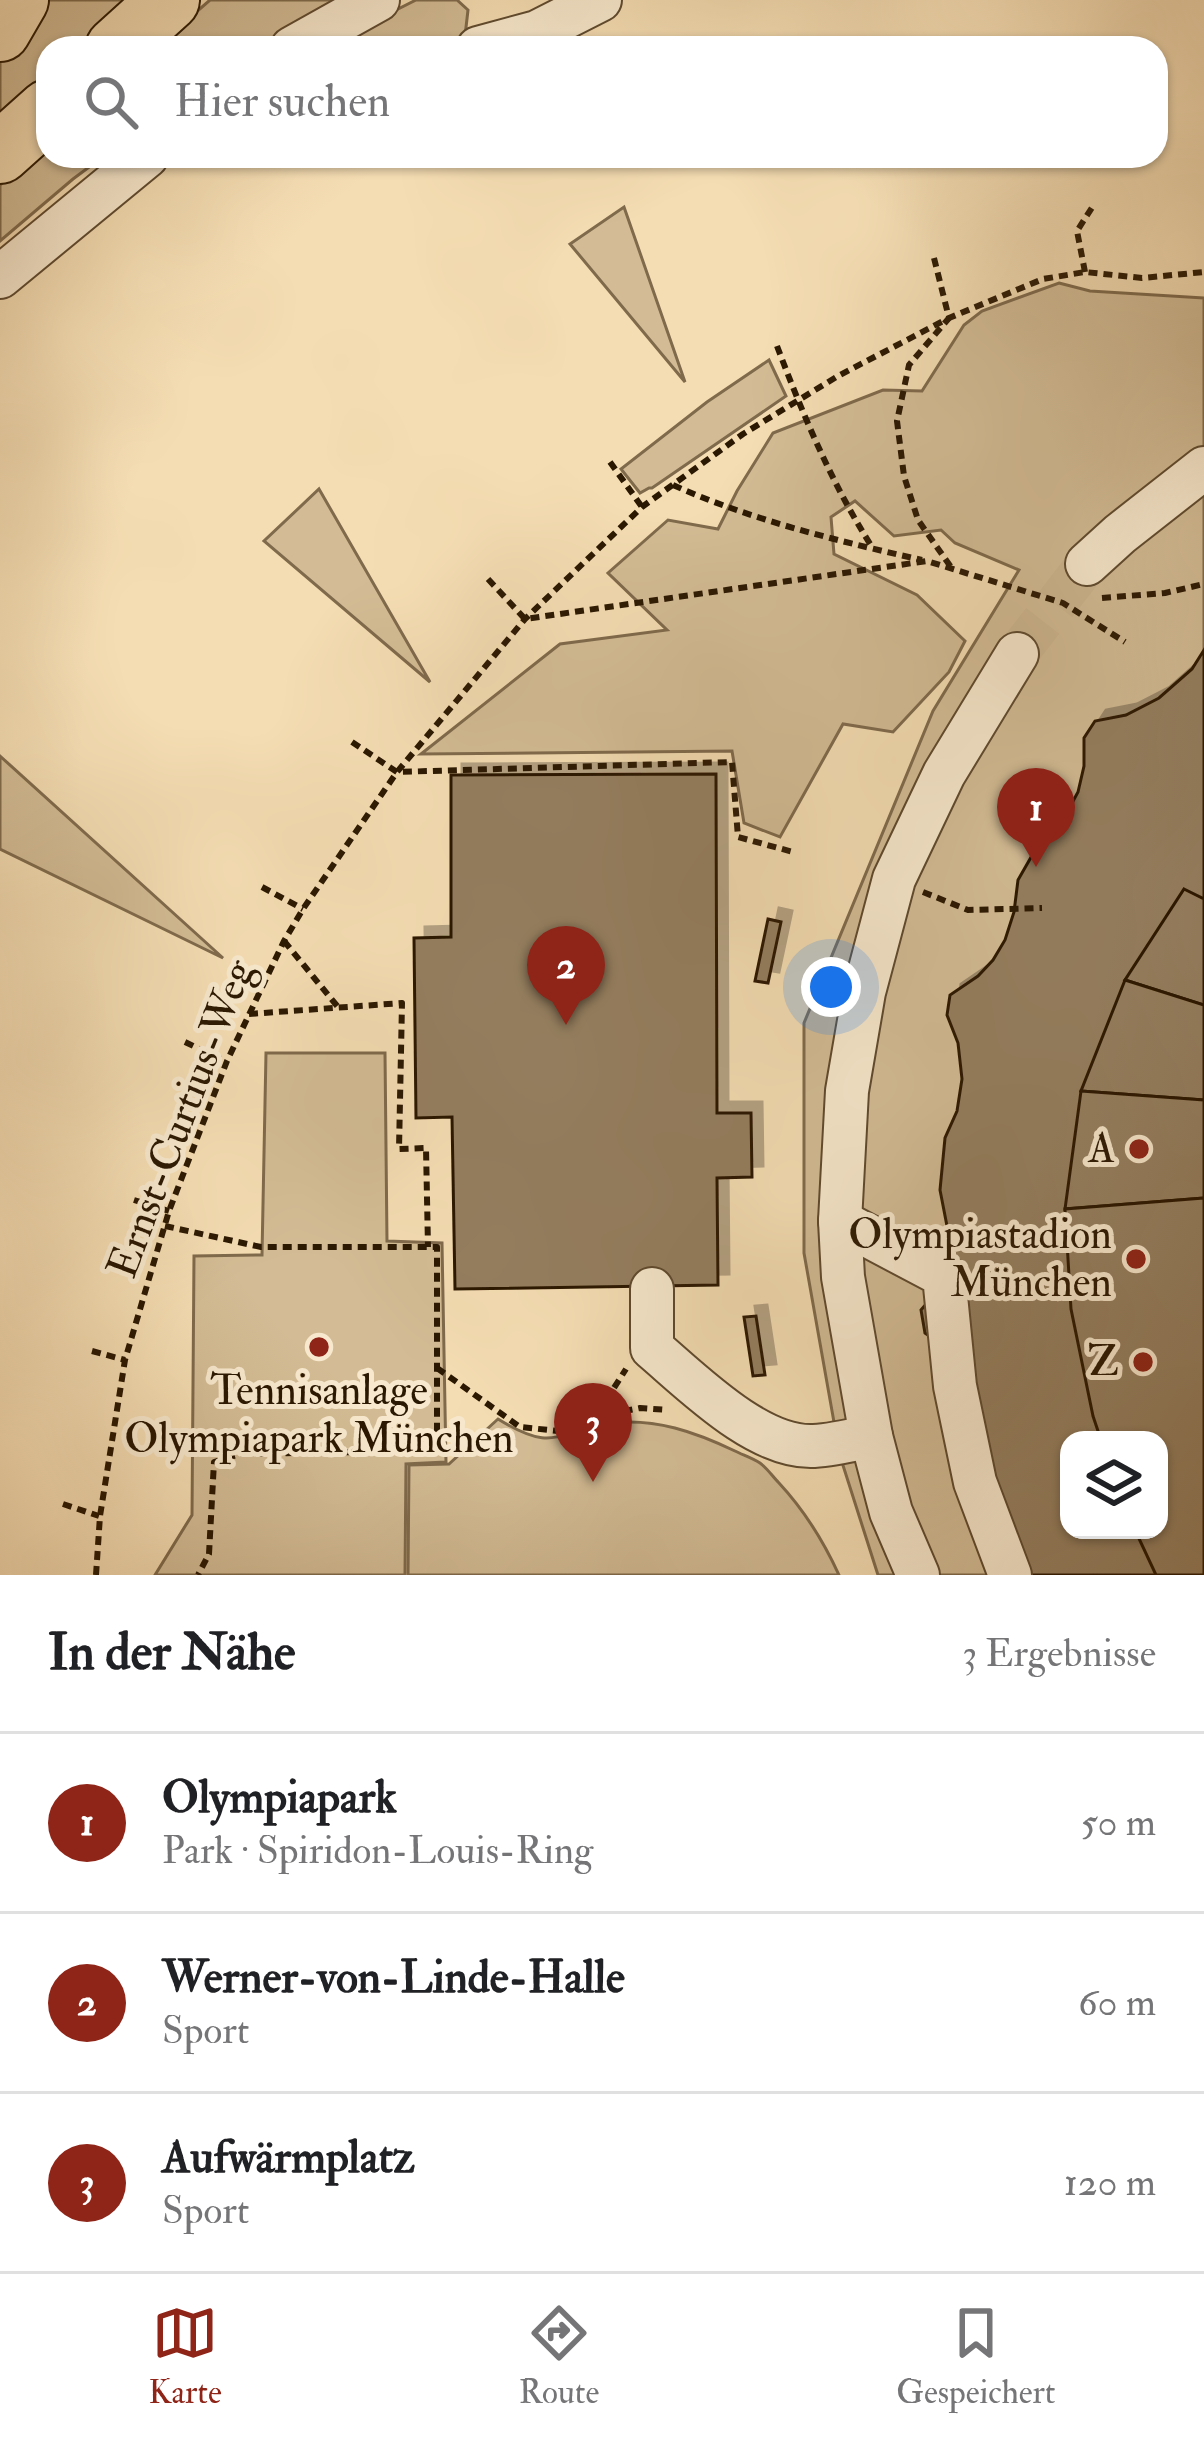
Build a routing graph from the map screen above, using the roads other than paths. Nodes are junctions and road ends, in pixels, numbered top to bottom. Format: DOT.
graph roads {
  1 [pos="18,0"];
  2 [pos="169,0"];
  3 [pos="378,0"];
  4 [pos="600,0"];
  5 [pos="0,31"];
  6 [pos="129,36"];
  7 [pos="314,36"];
  8 [pos="522,36"];
  9 [pos="36,121"];
  10 [pos="0,153"];
  11 [pos="132,168"];
  12 [pos="0,277"];
  13 [pos="1204,468"];
  14 [pos="1090,588"];
  15 [pos="1017,654"];
  16 [pos="840,1221"];
  17 [pos="652,1289"];
  18 [pos="871,1436"];
  19 [pos="918,1575"];
  20 [pos="1010,1575"];
  1 -- 5 [label="highway"];
  2 -- 6 [label="highway"];
  3 -- 7 [label="street"];
  4 -- 8 [label="street"];
  9 -- 10 [label="highway"];
  11 -- 12 [label="street"];
  13 -- 14 [label="street"];
  15 -- 16 [label="street"];
  16 -- 18 [label="street"];
  16 -- 20 [label="street"];
  17 -- 18 [label="street"];
  18 -- 19 [label="street"];
}
